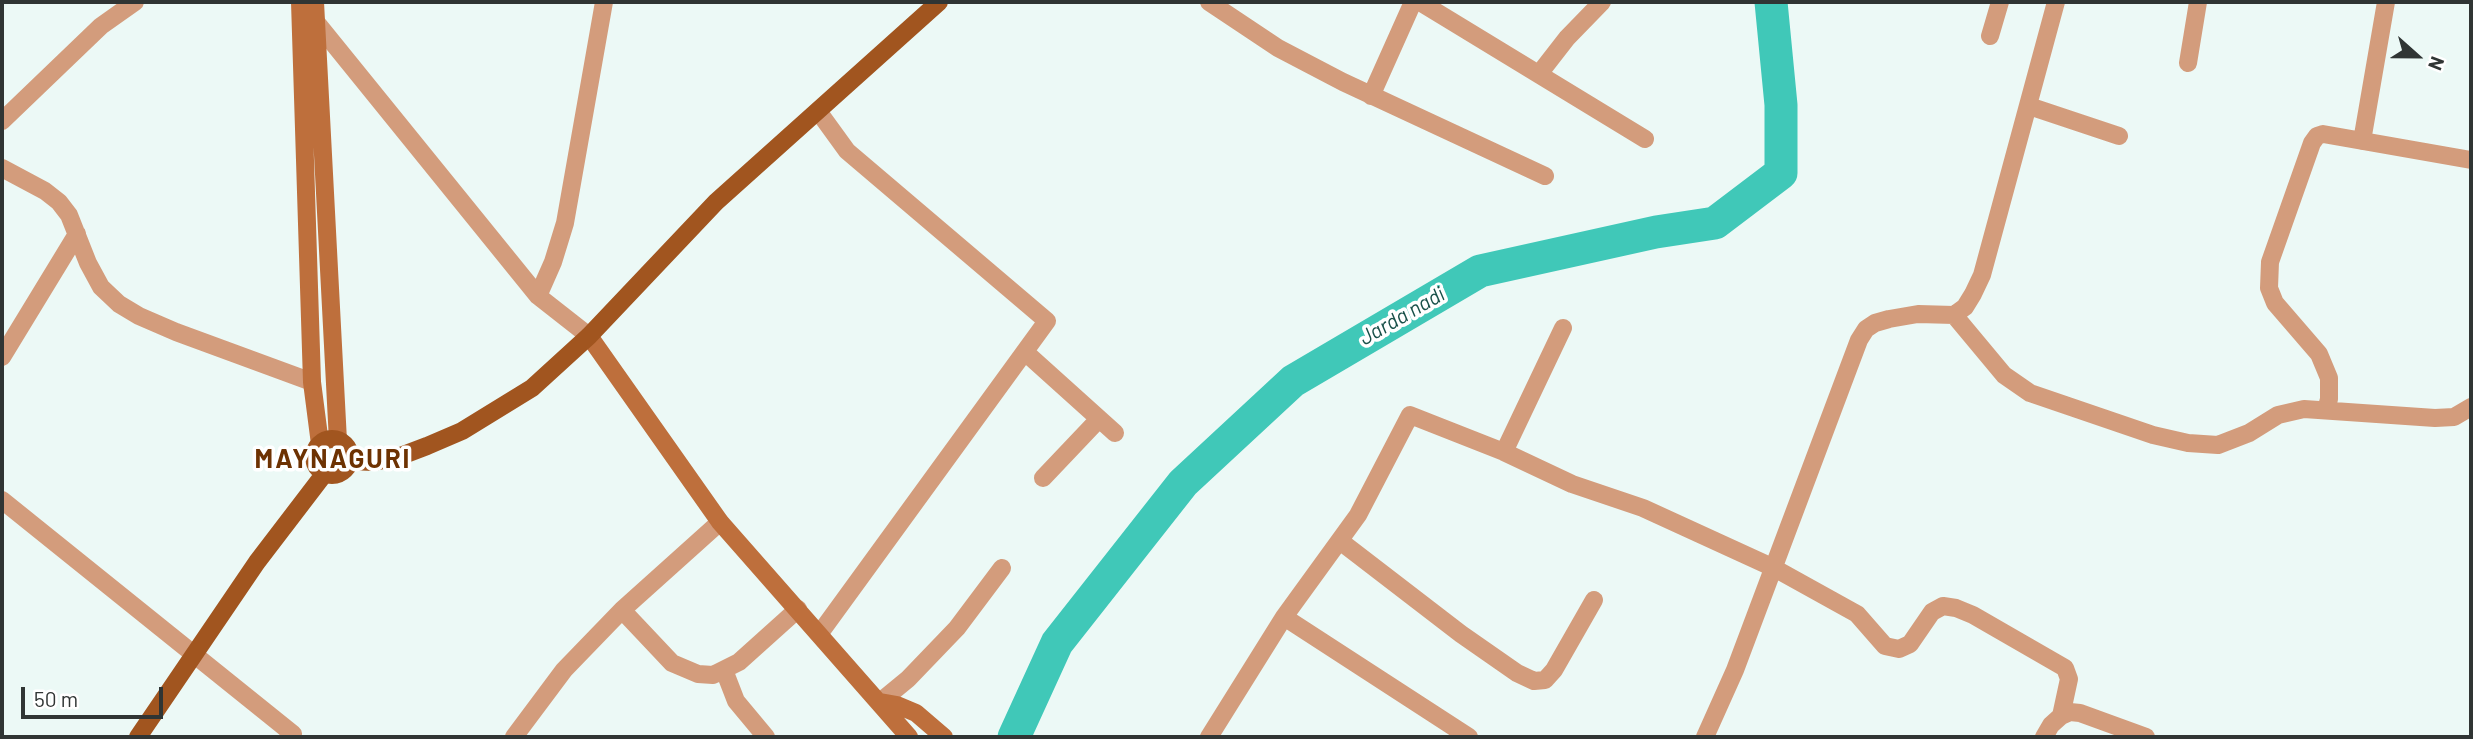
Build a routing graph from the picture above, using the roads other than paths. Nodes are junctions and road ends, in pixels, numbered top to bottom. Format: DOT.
graph roads {
  1 [pos="135,2"];
  2 [pos="300,2"];
  3 [pos="315,2"];
  4 [pos="604,2"];
  5 [pos="939,2"];
  6 [pos="1209,2"];
  7 [pos="1413,2"];
  8 [pos="1420,2"];
  9 [pos="1602,2"];
  10 [pos="2000,2"];
  11 [pos="2056,2"];
  12 [pos="2198,2"];
  13 [pos="2386,2"];
  14 [pos="316,22"];
  15 [pos="1990,36"];
  16 [pos="2188,63"];
  17 [pos="1539,74"];
  18 [pos="1371,96"];
  19 [pos="2029,106"];
  20 [pos="818,110"];
  21 [pos="2,121"];
  22 [pos="2119,136"];
  23 [pos="1645,139"];
  24 [pos="2362,141"];
  25 [pos="2471,160"];
  26 [pos="2,168"];
  27 [pos="1545,176"];
  28 [pos="77,234"];
  29 [pos="538,296"];
  30 [pos="1954,314"];
  31 [pos="1563,328"];
  32 [pos="589,336"];
  33 [pos="1025,352"];
  34 [pos="2,358"];
  35 [pos="312,382"];
  36 [pos="2471,407"];
  37 [pos="2326,410"];
  38 [pos="1099,419"];
  39 [pos="1115,433"];
  40 [pos="338,441"];
  41 [pos="320,444"];
  42 [pos="1504,452"];
  43 [pos="349,461"];
  44 [pos="325,473"];
  45 [pos="1043,478"];
  46 [pos="2,500"];
  47 [pos="720,522"];
  48 [pos="1340,541"];
  49 [pos="1002,568"];
  50 [pos="1774,568"];
  51 [pos="1594,600"];
  52 [pos="798,609"];
  53 [pos="622,610"];
  54 [pos="1283,617"];
  55 [pos="820,633"];
  56 [pos="193,656"];
  57 [pos="724,670"];
  58 [pos="880,702"];
  59 [pos="2061,716"];
  60 [pos="904,731"];
  61 [pos="293,734"];
  62 [pos="943,736"];
  63 [pos="138,737"];
  64 [pos="514,737"];
  65 [pos="766,737"];
  66 [pos="1209,737"];
  67 [pos="1469,737"];
  68 [pos="1705,737"];
  69 [pos="2044,737"];
  70 [pos="2146,737"];
  1 -- 21 [label="street"];
  2 -- 35 [label="main road"];
  3 -- 14 [label="main road"];
  4 -- 29 [label="street"];
  5 -- 20 [label="main road"];
  6 -- 18 [label="street"];
  7 -- 18 [label="street"];
  8 -- 17 [label="street"];
  9 -- 17 [label="street"];
  10 -- 15 [label="street"];
  11 -- 19 [label="street"];
  12 -- 16 [label="street"];
  13 -- 24 [label="street"];
  14 -- 29 [label="street"];
  14 -- 40 [label="main road"];
  17 -- 23 [label="street"];
  18 -- 27 [label="street"];
  19 -- 22 [label="street"];
  19 -- 30 [label="street"];
  20 -- 32 [label="main road"];
  20 -- 33 [label="street"];
  24 -- 25 [label="street"];
  24 -- 37 [label="street"];
  26 -- 28 [label="street"];
  28 -- 34 [label="street"];
  28 -- 35 [label="street"];
  29 -- 32 [label="street"];
  30 -- 37 [label="street"];
  30 -- 50 [label="street"];
  31 -- 42 [label="street"];
  32 -- 43 [label="main road"];
  32 -- 47 [label="main road"];
  33 -- 38 [label="street"];
  33 -- 55 [label="street"];
  35 -- 41 [label="main road"];
  36 -- 37 [label="street"];
  38 -- 39 [label="street"];
  38 -- 45 [label="street"];
  40 -- 41 [label="main road"];
  40 -- 43 [label="main road"];
  41 -- 44 [label="main road"];
  42 -- 48 [label="street"];
  42 -- 50 [label="street"];
  43 -- 44 [label="main road"];
  44 -- 56 [label="main road"];
  46 -- 56 [label="street"];
  47 -- 52 [label="main road"];
  47 -- 53 [label="street"];
  48 -- 51 [label="street"];
  48 -- 54 [label="street"];
  49 -- 58 [label="street"];
  50 -- 59 [label="street"];
  50 -- 68 [label="street"];
  52 -- 55 [label="main road"];
  52 -- 57 [label="street"];
  53 -- 57 [label="street"];
  53 -- 64 [label="street"];
  54 -- 66 [label="street"];
  54 -- 67 [label="street"];
  55 -- 58 [label="main road"];
  56 -- 61 [label="street"];
  56 -- 63 [label="main road"];
  57 -- 65 [label="street"];
  58 -- 60 [label="main road"];
  58 -- 62 [label="main road"];
  59 -- 69 [label="street"];
  59 -- 70 [label="street"];
}
